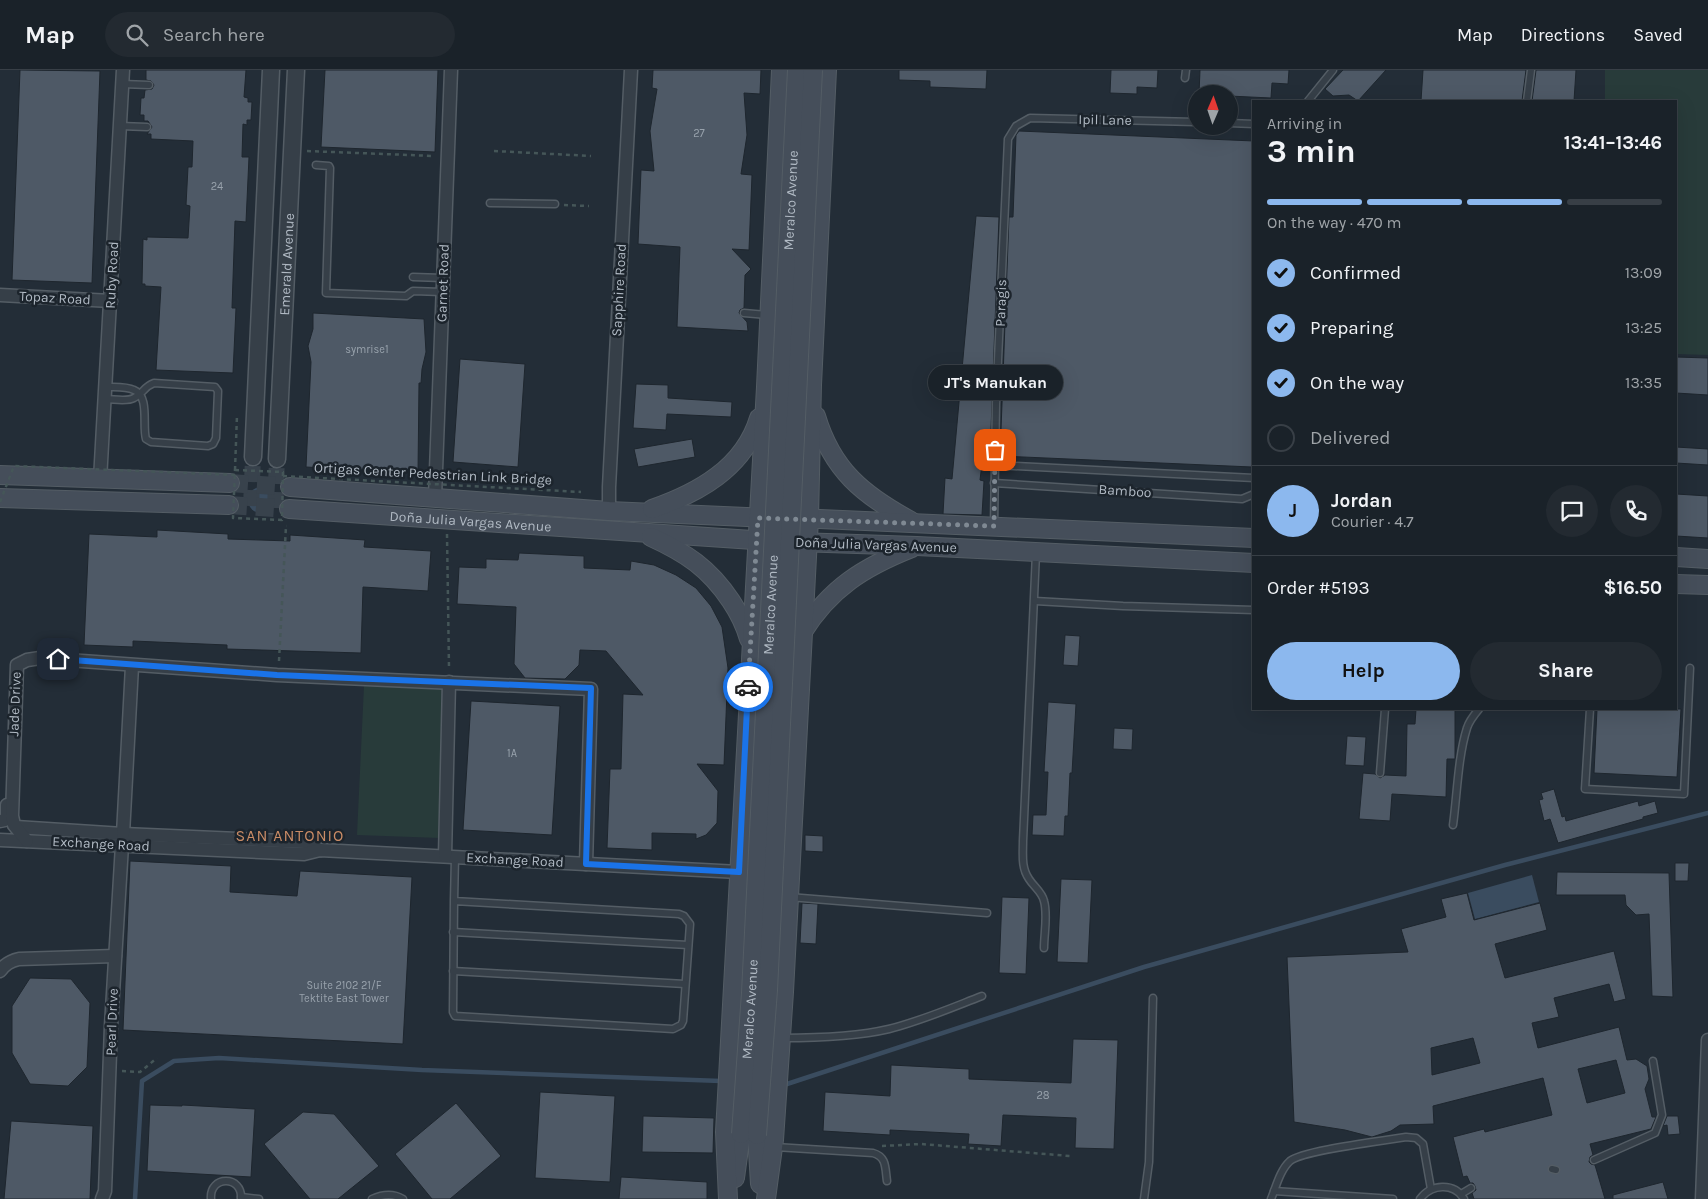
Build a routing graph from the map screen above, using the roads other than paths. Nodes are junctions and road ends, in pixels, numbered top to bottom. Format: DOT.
graph roads {
  1 [pos="123,70"];
  2 [pos="271,70"];
  3 [pos="296,70"];
  4 [pos="451,70"];
  5 [pos="632,70"];
  6 [pos="781,70"];
  7 [pos="797,70"];
  8 [pos="813,70"];
  9 [pos="827,70"];
  10 [pos="1186,70"];
  11 [pos="1333,70"];
  12 [pos="1531,70"];
  13 [pos="1185,78"];
  14 [pos="122,84"];
  15 [pos="149,85"];
  16 [pos="1309,100"];
  17 [pos="1527,100"];
  18 [pos="1188,122"];
  19 [pos="1238,123"];
  20 [pos="1252,124"];
  21 [pos="120,126"];
  22 [pos="1016,126"];
  23 [pos="148,127"];
  24 [pos="316,165"];
  25 [pos="490,203"];
  26 [pos="555,204"];
  27 [pos="414,277"];
  28 [pos="443,278"];
  29 [pos="442,292"];
  30 [pos="0,295"];
  31 [pos="111,301"];
  32 [pos="744,313"];
  33 [pos="769,316"];
  34 [pos="812,391"];
  35 [pos="105,393"];
  36 [pos="765,393"];
  37 [pos="140,394"];
  38 [pos="811,420"];
  39 [pos="253,457"];
  40 [pos="277,460"];
  41 [pos="994,465"];
  42 [pos="0,476"];
  43 [pos="233,476"];
  44 [pos="1252,478"];
  45 [pos="100,480"];
  46 [pos="287,481"];
  47 [pos="994,483"];
  48 [pos="1252,495"];
  49 [pos="434,497"];
  50 [pos="0,498"];
  51 [pos="229,505"];
  52 [pos="289,509"];
  53 [pos="610,511"];
  54 [pos="644,512"];
  55 [pos="758,518"];
  56 [pos="789,518"];
  57 [pos="808,518"];
  58 [pos="916,523"];
  59 [pos="994,526"];
  60 [pos="642,532"];
  61 [pos="1252,538"];
  62 [pos="757,541"];
  63 [pos="787,542"];
  64 [pos="807,542"];
  65 [pos="917,546"];
  66 [pos="1036,552"];
  67 [pos="1677,557"];
  68 [pos="1708,559"];
  69 [pos="1252,563"];
  70 [pos="1677,584"];
  71 [pos="1708,586"];
  72 [pos="1035,601"];
  73 [pos="1252,610"];
  74 [pos="802,638"];
  75 [pos="751,645"];
  76 [pos="132,666"];
  77 [pos="1690,668"];
  78 [pos="449,682"];
  79 [pos="747,708"];
  80 [pos="1385,710"];
  81 [pos="1478,710"];
  82 [pos="1590,710"];
  83 [pos="798,711"];
  84 [pos="14,746"];
  85 [pos="1380,773"];
  86 [pos="2,821"];
  87 [pos="1454,825"];
  88 [pos="16,828"];
  89 [pos="0,840"];
  90 [pos="123,840"];
  91 [pos="28,841"];
  92 [pos="450,857"];
  93 [pos="586,864"];
  94 [pos="739,872"];
  95 [pos="788,897"];
  96 [pos="454,901"];
  97 [pos="987,913"];
  98 [pos="454,932"];
  99 [pos="688,945"];
  100 [pos="1044,948"];
  101 [pos="115,956"];
  102 [pos="0,971"];
  103 [pos="453,971"];
  104 [pos="685,984"];
  105 [pos="982,996"];
  106 [pos="1154,998"];
  107 [pos="780,1038"];
  108 [pos="1708,1040"];
  109 [pos="1652,1061"];
  110 [pos="749,1134"];
  111 [pos="773,1146"];
  112 [pos="1594,1160"];
  113 [pos="886,1181"];
  114 [pos="1471,1188"];
  115 [pos="1431,1189"];
  116 [pos="1274,1191"];
  117 [pos="1462,1196"];
  118 [pos="241,1198"];
  119 [pos="102,1199"];
  120 [pos="211,1199"];
  121 [pos="259,1199"];
  122 [pos="372,1199"];
  123 [pos="403,1199"];
  124 [pos="730,1199"];
  125 [pos="761,1199"];
  126 [pos="766,1199"];
  127 [pos="1144,1199"];
  128 [pos="1271,1199"];
  129 [pos="1393,1199"];
  130 [pos="1420,1199"];
  131 [pos="1702,1199"];
  1 -- 14 [label="street, Ruby Road"];
  2 -- 39 [label="street, Emerald Avenue"];
  3 -- 40 [label="street, Emerald Avenue"];
  4 -- 28 [label="street, Garnet Road"];
  5 -- 53 [label="street, Sapphire Road"];
  6 -- 33 [label="main road, Meralco Avenue"];
  7 -- 110 [label="main road, Meralco Avenue, bridge"];
  8 -- 110 [label="main road, Meralco Avenue, bridge"];
  9 -- 34 [label="main road"];
  10 -- 13 [label="lane"];
  11 -- 16 [label="lane"];
  12 -- 17 [label="lane"];
  14 -- 15 [label="lane"];
  14 -- 21 [label="street, Ruby Road"];
  18 -- 22 [label="lane, Ipil Lane"];
  19 -- 20 [label="lane"];
  21 -- 23 [label="lane"];
  21 -- 31 [label="street, Ruby Road"];
  22 -- 41 [label="lane, Paragis"];
  24 -- 29 [label="lane"];
  25 -- 26 [label="lane"];
  27 -- 28 [label="lane"];
  28 -- 29 [label="street, Garnet Road"];
  29 -- 49 [label="street, Garnet Road"];
  30 -- 31 [label="street, Topaz Road"];
  31 -- 35 [label="street, Ruby Road"];
  32 -- 33 [label="lane"];
  33 -- 36 [label="main road, Meralco Avenue"];
  34 -- 36 [label="main road"];
  34 -- 38 [label="main road"];
  34 -- 58 [label="main road"];
  35 -- 37 [label="lane"];
  35 -- 37 [label="lane"];
  35 -- 45 [label="street, Ruby Road"];
  36 -- 54 [label="main road"];
  36 -- 55 [label="main road, Meralco Avenue"];
  37 -- 37 [label="lane"];
  38 -- 56 [label="main road"];
  38 -- 57 [label="main road"];
  41 -- 44 [label="lane, Bamboo"];
  41 -- 47 [label="lane, Paragis"];
  42 -- 45 [label="main road"];
  43 -- 45 [label="main road"];
  46 -- 49 [label="main road, Doña Julia Vargas Avenue"];
  47 -- 48 [label="lane, Bamboo"];
  47 -- 59 [label="lane, Paragis"];
  49 -- 53 [label="main road, Doña Julia Vargas Avenue"];
  50 -- 51 [label="main road"];
  52 -- 60 [label="main road, Doña Julia Vargas Avenue"];
  53 -- 54 [label="main road, Doña Julia Vargas Avenue"];
  54 -- 55 [label="main road, Doña Julia Vargas Avenue"];
  55 -- 56 [label="main road, Doña Julia Vargas Avenue"];
  55 -- 62 [label="main road, Meralco Avenue"];
  56 -- 57 [label="main road, Doña Julia Vargas Avenue"];
  56 -- 63 [label="main road"];
  57 -- 58 [label="main road, Doña Julia Vargas Avenue"];
  57 -- 64 [label="main road"];
  58 -- 59 [label="main road, Doña Julia Vargas Avenue"];
  59 -- 61 [label="main road, Doña Julia Vargas Avenue"];
  60 -- 62 [label="main road, Doña Julia Vargas Avenue"];
  60 -- 75 [label="main road"];
  62 -- 63 [label="main road, Doña Julia Vargas Avenue"];
  62 -- 75 [label="main road, Meralco Avenue"];
  63 -- 64 [label="main road, Doña Julia Vargas Avenue"];
  63 -- 74 [label="main road"];
  64 -- 65 [label="main road, Doña Julia Vargas Avenue"];
  64 -- 74 [label="main road"];
  65 -- 66 [label="main road, Doña Julia Vargas Avenue"];
  65 -- 74 [label="main road"];
  66 -- 69 [label="main road, Doña Julia Vargas Avenue"];
  66 -- 72 [label="lane"];
  67 -- 68 [label="main road"];
  70 -- 71 [label="main road"];
  72 -- 73 [label="lane"];
  72 -- 100 [label="lane"];
  74 -- 83 [label="main road"];
  75 -- 79 [label="main road, Meralco Avenue"];
  76 -- 78 [label="street, Jade Drive"];
  76 -- 84 [label="street, Jade Drive"];
  76 -- 90 [label="street, Pearl Drive"];
  77 -- 82 [label="lane"];
  78 -- 92 [label="street"];
  78 -- 93 [label="street, Jade Drive"];
  79 -- 83 [label="main road"];
  79 -- 94 [label="main road, Meralco Avenue"];
  80 -- 85 [label="lane"];
  81 -- 87 [label="lane"];
  83 -- 95 [label="main road"];
  84 -- 86 [label="street, Jade Drive"];
  84 -- 88 [label="street, Jade Drive"];
  88 -- 90 [label="street, Exchange Road"];
  88 -- 91 [label="street"];
  89 -- 91 [label="street, Exchange Road"];
  90 -- 91 [label="street, Exchange Road"];
  90 -- 92 [label="street, Exchange Road"];
  90 -- 101 [label="street, Pearl Drive"];
  92 -- 93 [label="street, Exchange Road"];
  92 -- 96 [label="lane"];
  93 -- 94 [label="street, Exchange Road"];
  94 -- 124 [label="main road, Meralco Avenue"];
  95 -- 97 [label="lane"];
  95 -- 107 [label="main road"];
  96 -- 98 [label="lane"];
  96 -- 99 [label="lane"];
  98 -- 99 [label="lane"];
  98 -- 103 [label="lane"];
  99 -- 104 [label="lane"];
  101 -- 102 [label="street"];
  101 -- 119 [label="street, Pearl Drive"];
  103 -- 104 [label="lane"];
  103 -- 104 [label="lane"];
  105 -- 107 [label="lane"];
  106 -- 127 [label="lane"];
  107 -- 111 [label="main road"];
  108 -- 131 [label="street"];
  109 -- 112 [label="lane"];
  110 -- 124 [label="main road, Meralco Avenue"];
  110 -- 125 [label="main road, Meralco Avenue"];
  111 -- 113 [label="lane"];
  111 -- 126 [label="main road"];
  114 -- 117 [label="lane"];
  115 -- 116 [label="lane"];
  115 -- 117 [label="lane"];
  115 -- 130 [label="lane"];
  116 -- 128 [label="lane"];
  116 -- 129 [label="lane"];
  118 -- 120 [label="lane"];
  118 -- 121 [label="lane"];
  122 -- 123 [label="lane"];
}
